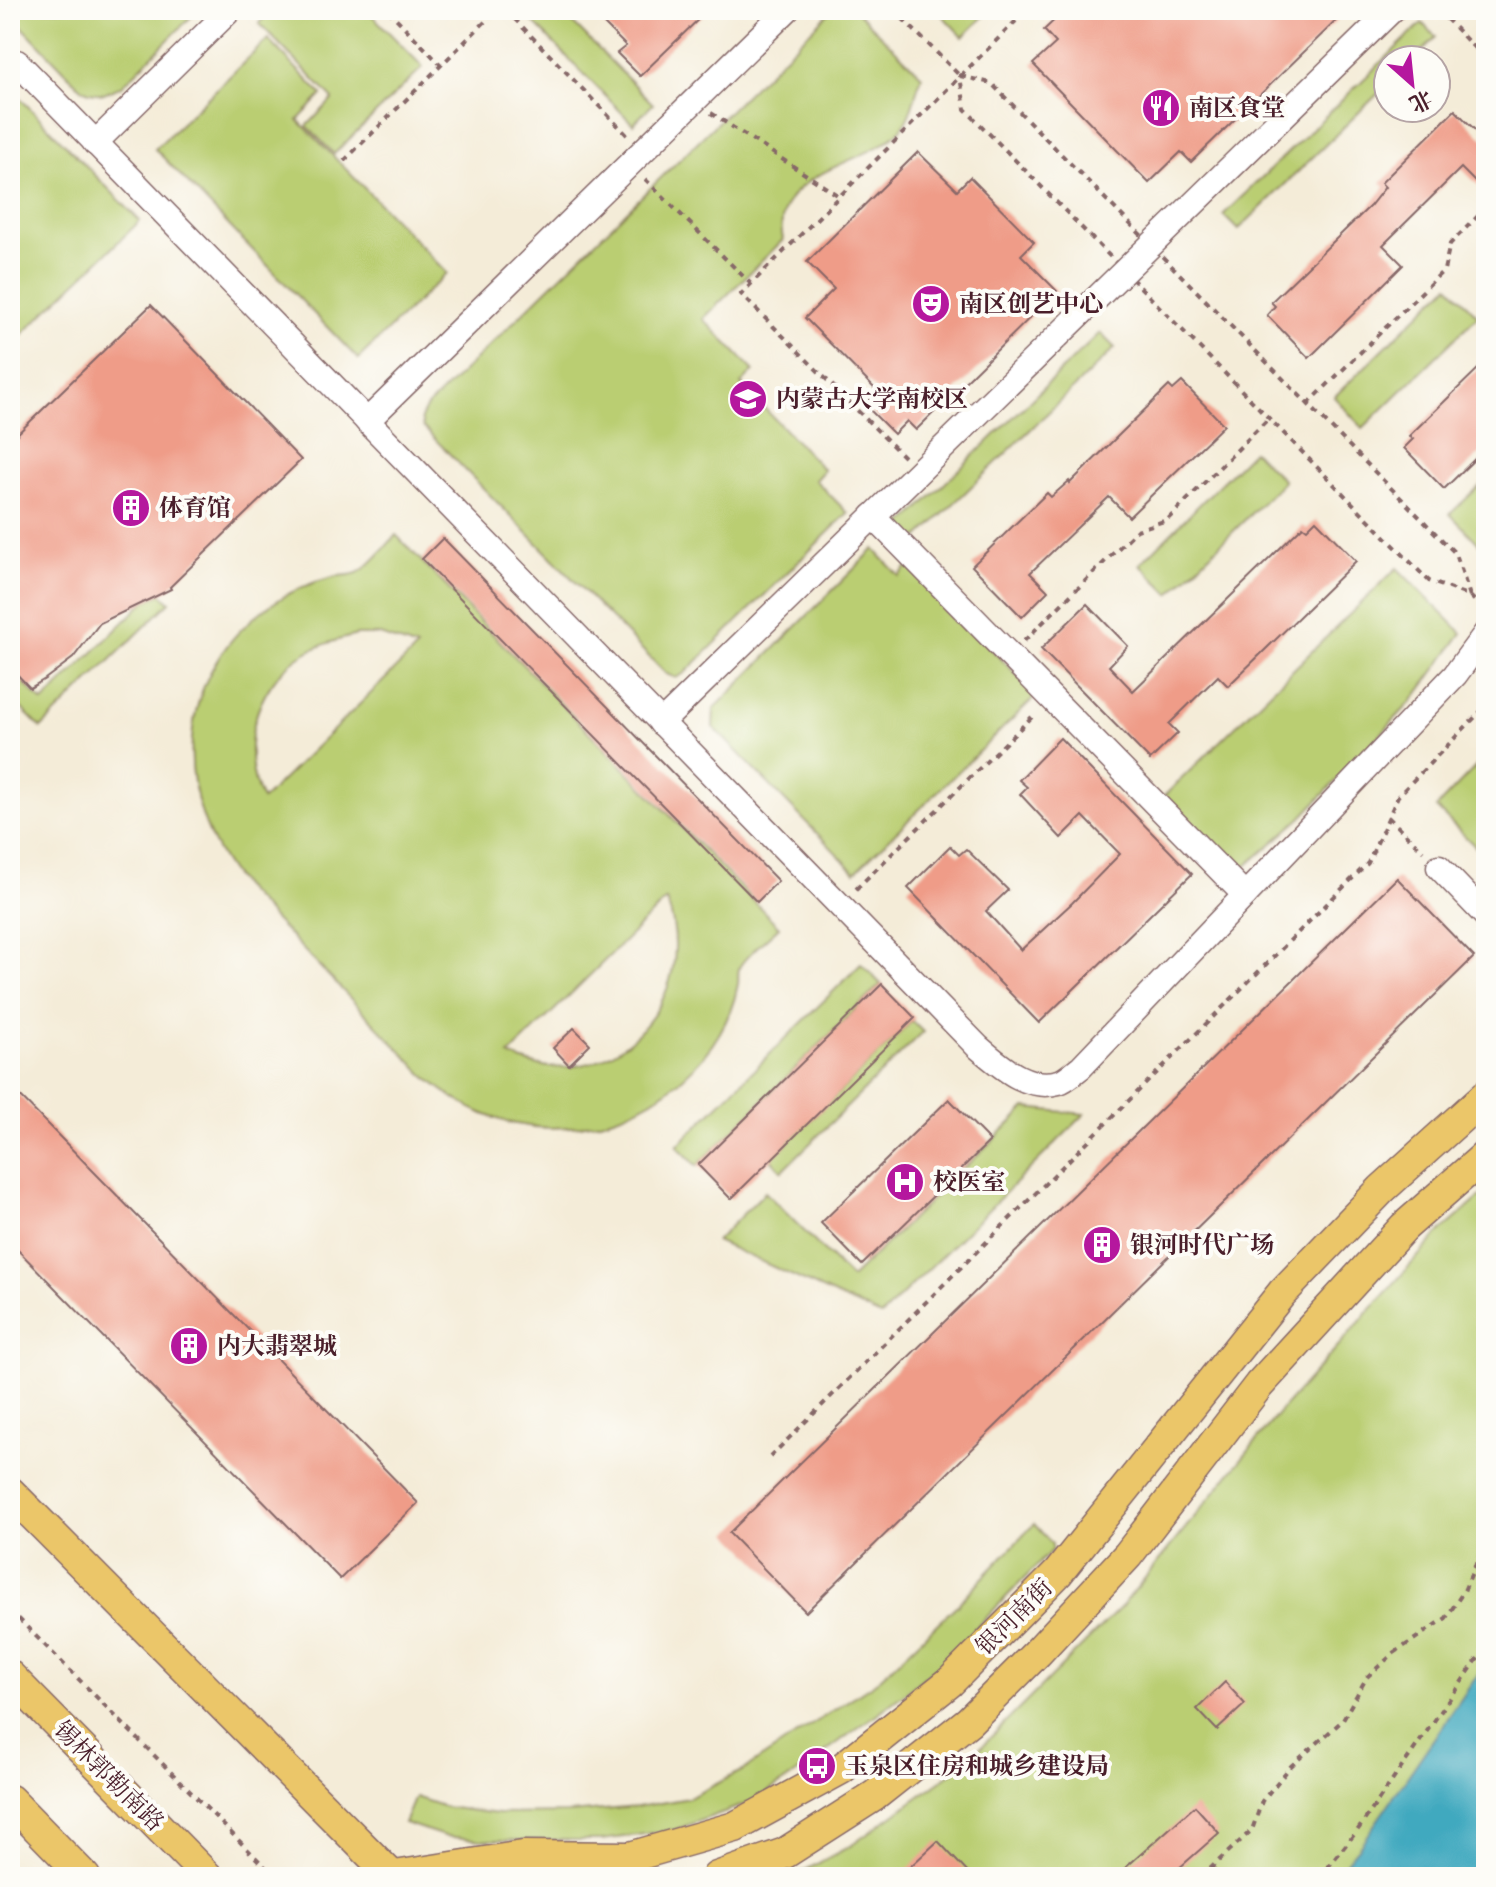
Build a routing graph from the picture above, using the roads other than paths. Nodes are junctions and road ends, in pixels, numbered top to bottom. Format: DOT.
graph roads {
  1 [pos="230,10"];
  2 [pos="787,10"];
  3 [pos="1392,10"];
  4 [pos="10,61"];
  5 [pos="95,143"];
  6 [pos="367,421"];
  7 [pos="873,516"];
  8 [pos="1486,633"];
  9 [pos="661,723"];
  10 [pos="1439,867"];
  11 [pos="1245,895"];
  12 [pos="1486,916"];
  13 [pos="1486,1095"];
  14 [pos="1486,1155"];
  15 [pos="10,1492"];
  16 [pos="10,1676"];
  17 [pos="10,1800"];
  18 [pos="390,1876"];
  19 [pos="85,1877"];
  20 [pos="208,1877"];
  21 [pos="717,1877"];
  1 -- 5 [label="lane"];
  2 -- 6 [label="lane"];
  3 -- 7 [label="lane"];
  4 -- 5 [label="lane"];
  5 -- 6 [label="lane"];
  6 -- 9 [label="lane"];
  7 -- 9 [label="lane"];
  7 -- 11 [label="lane"];
  8 -- 11 [label="lane"];
  9 -- 11 [label="lane"];
  10 -- 12 [label="lane"];
  13 -- 18 [label="main road, 银河南街"];
  14 -- 21 [label="main road, 银河南街"];
  15 -- 18 [label="main road"];
  16 -- 20 [label="main road, 锡林郭勒南路"];
  17 -- 19 [label="main road"];
}
